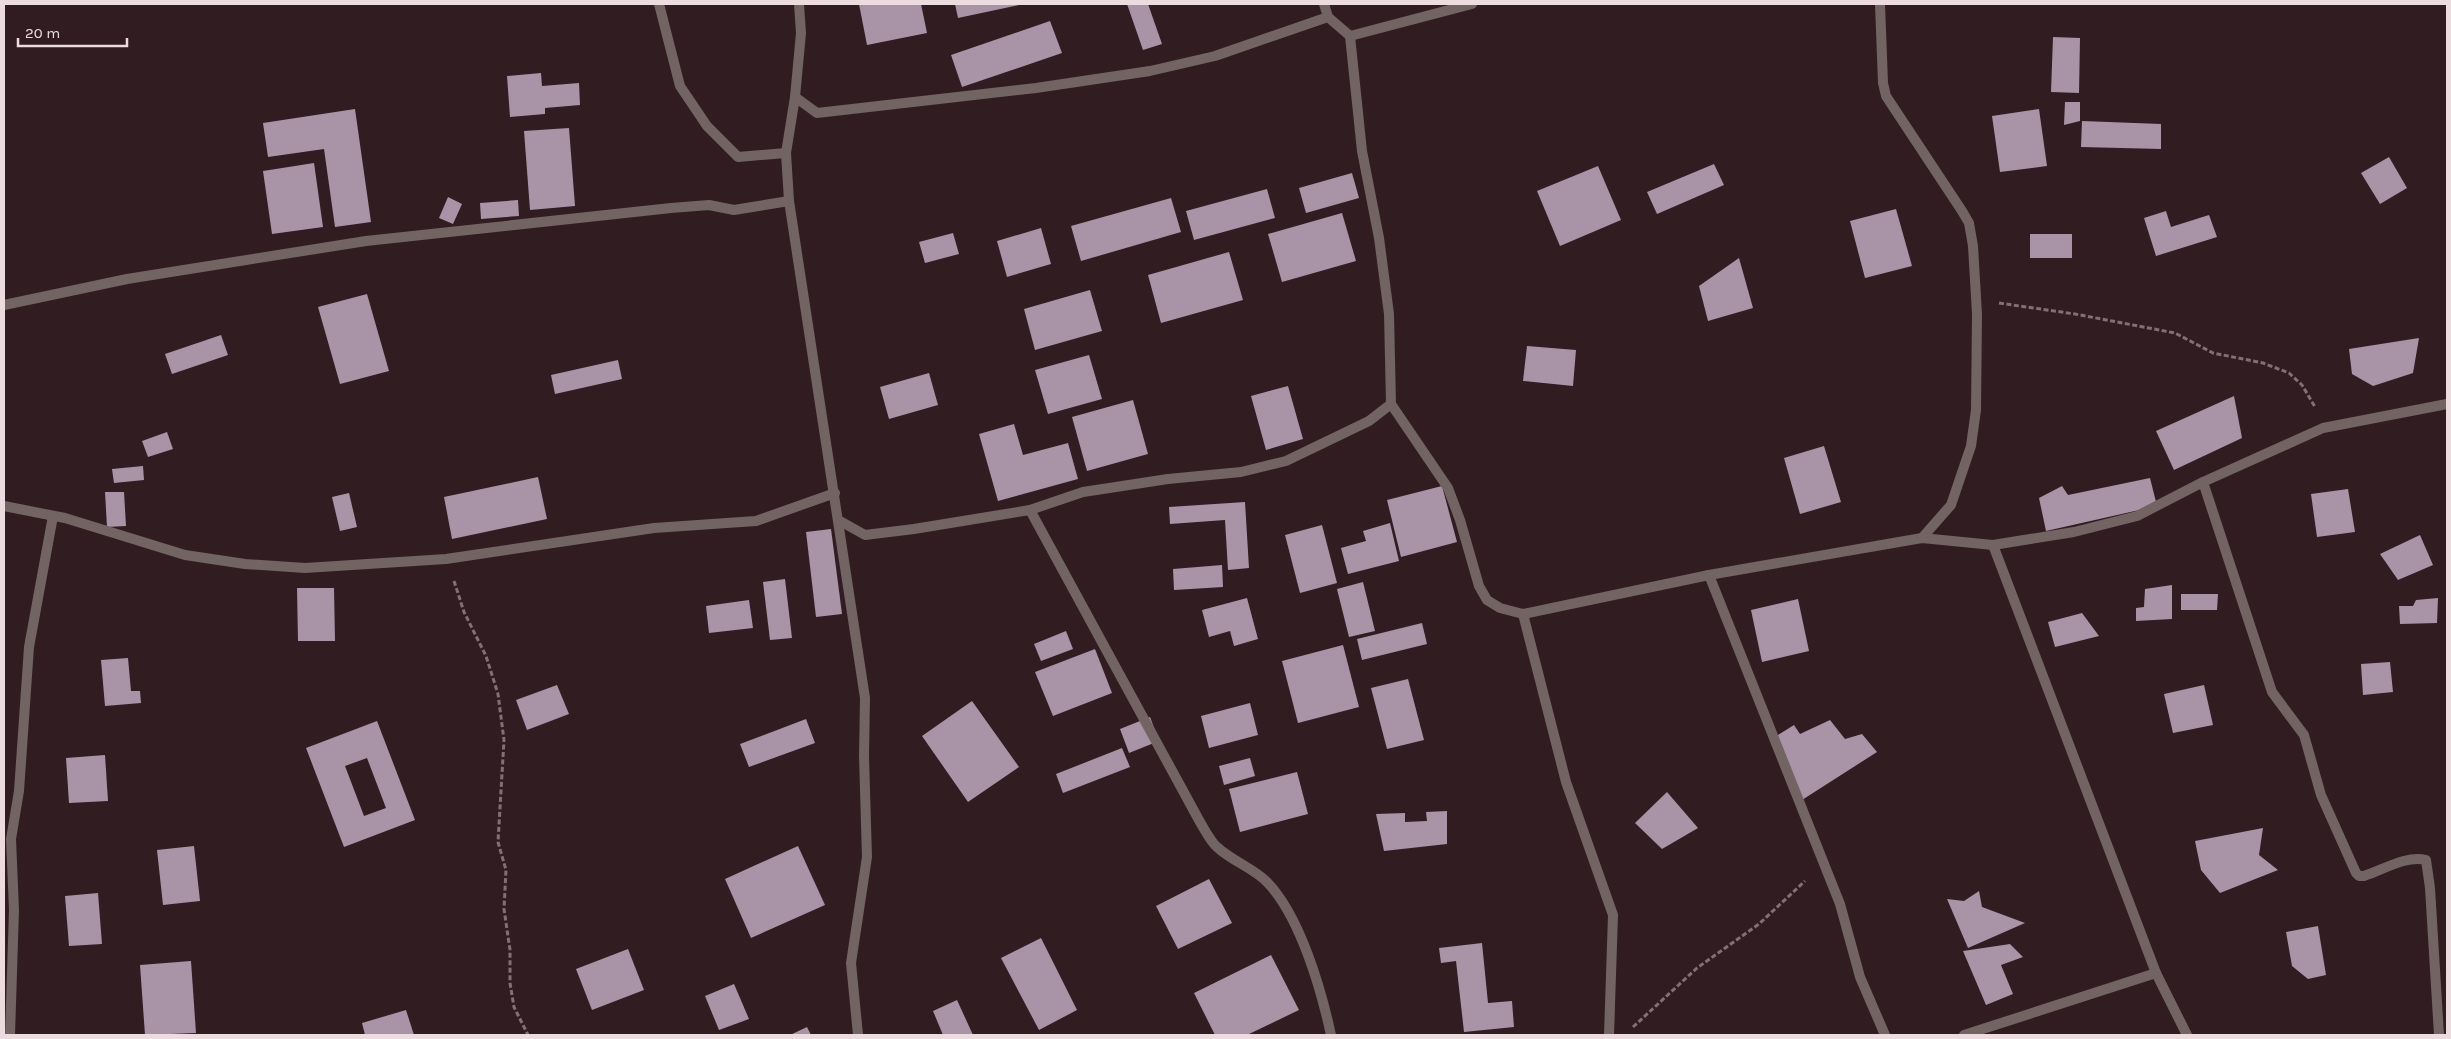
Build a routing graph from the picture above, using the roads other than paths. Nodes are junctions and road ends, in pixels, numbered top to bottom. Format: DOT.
graph roads {
  1 [pos="659,4"];
  2 [pos="799,4"];
  3 [pos="1324,4"];
  4 [pos="1472,4"];
  5 [pos="1880,4"];
  6 [pos="1328,17"];
  7 [pos="1350,36"];
  8 [pos="795,97"];
  9 [pos="786,153"];
  10 [pos="789,201"];
  11 [pos="4,305"];
  12 [pos="1391,404"];
  13 [pos="2447,404"];
  14 [pos="2203,482"];
  15 [pos="835,492"];
  16 [pos="4,506"];
  17 [pos="1030,510"];
  18 [pos="53,516"];
  19 [pos="840,521"];
  20 [pos="1922,538"];
  21 [pos="1993,545"];
  22 [pos="1709,575"];
  23 [pos="1524,614"];
  24 [pos="2156,973"];
  25 [pos="10,1035"];
  26 [pos="858,1035"];
  27 [pos="1331,1035"];
  28 [pos="1609,1035"];
  29 [pos="1885,1035"];
  30 [pos="1964,1035"];
  31 [pos="2186,1035"];
  32 [pos="2439,1035"];
  1 -- 9 [label="street"];
  2 -- 8 [label="street"];
  3 -- 6 [label="street"];
  4 -- 7 [label="street"];
  5 -- 20 [label="street"];
  6 -- 7 [label="street"];
  6 -- 8 [label="street"];
  7 -- 12 [label="street"];
  8 -- 9 [label="street"];
  9 -- 10 [label="street"];
  10 -- 11 [label="street"];
  10 -- 15 [label="street"];
  12 -- 17 [label="street"];
  12 -- 23 [label="street"];
  13 -- 14 [label="street"];
  14 -- 21 [label="street"];
  14 -- 32 [label="street"];
  15 -- 18 [label="street"];
  15 -- 19 [label="street"];
  16 -- 18 [label="street"];
  17 -- 19 [label="street"];
  17 -- 27 [label="street"];
  18 -- 25 [label="street"];
  19 -- 26 [label="street"];
  20 -- 21 [label="street"];
  20 -- 22 [label="street"];
  21 -- 24 [label="street"];
  22 -- 23 [label="street"];
  22 -- 29 [label="street"];
  23 -- 28 [label="street"];
  24 -- 30 [label="street"];
  24 -- 31 [label="street"];
}
